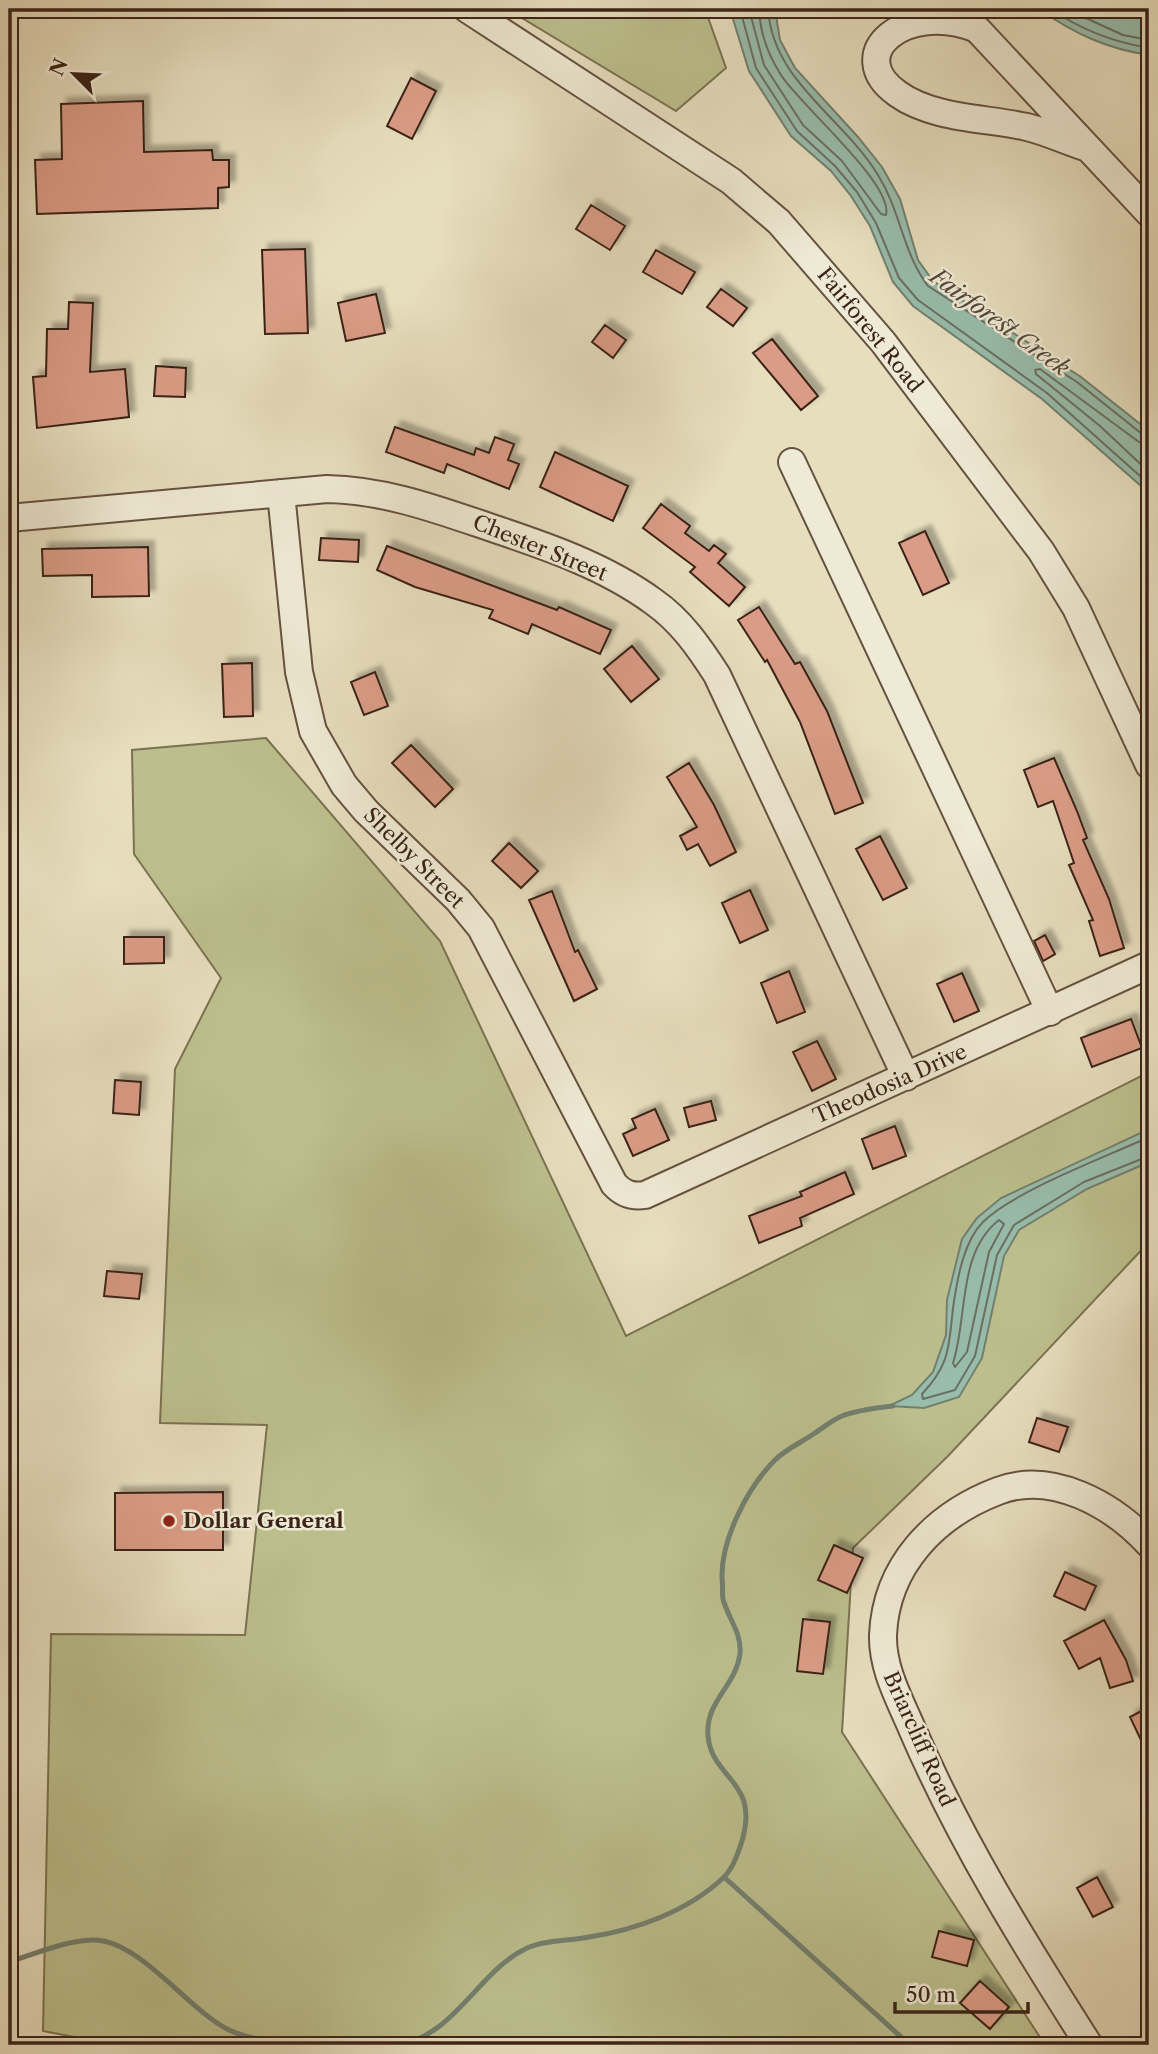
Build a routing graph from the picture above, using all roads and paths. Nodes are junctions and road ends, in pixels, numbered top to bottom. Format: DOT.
graph roads {
  1 [pos="467,9"];
  2 [pos="1088,148"];
  3 [pos="1149,213"];
  4 [pos="792,463"];
  5 [pos="281,493"];
  6 [pos="9,518"];
  7 [pos="1149,765"];
  8 [pos="1149,965"];
  9 [pos="1050,1012"];
  10 [pos="906,1077"];
  11 [pos="630,1195"];
  12 [pos="1149,1544"];
  13 [pos="1089,2045"];
  1 -- 7 [label="street, Fairforest Road"];
  2 -- 2 [label="street"];
  2 -- 3 [label="street"];
  4 -- 9 [label="street"];
  5 -- 6 [label="street, Chester Street"];
  5 -- 10 [label="street, Chester Street"];
  5 -- 11 [label="street, Shelby Street"];
  8 -- 9 [label="street, Theodosia Drive"];
  9 -- 10 [label="street, Theodosia Drive"];
  10 -- 11 [label="street, Theodosia Drive"];
  12 -- 13 [label="street, Briarcliff Road"];
}
